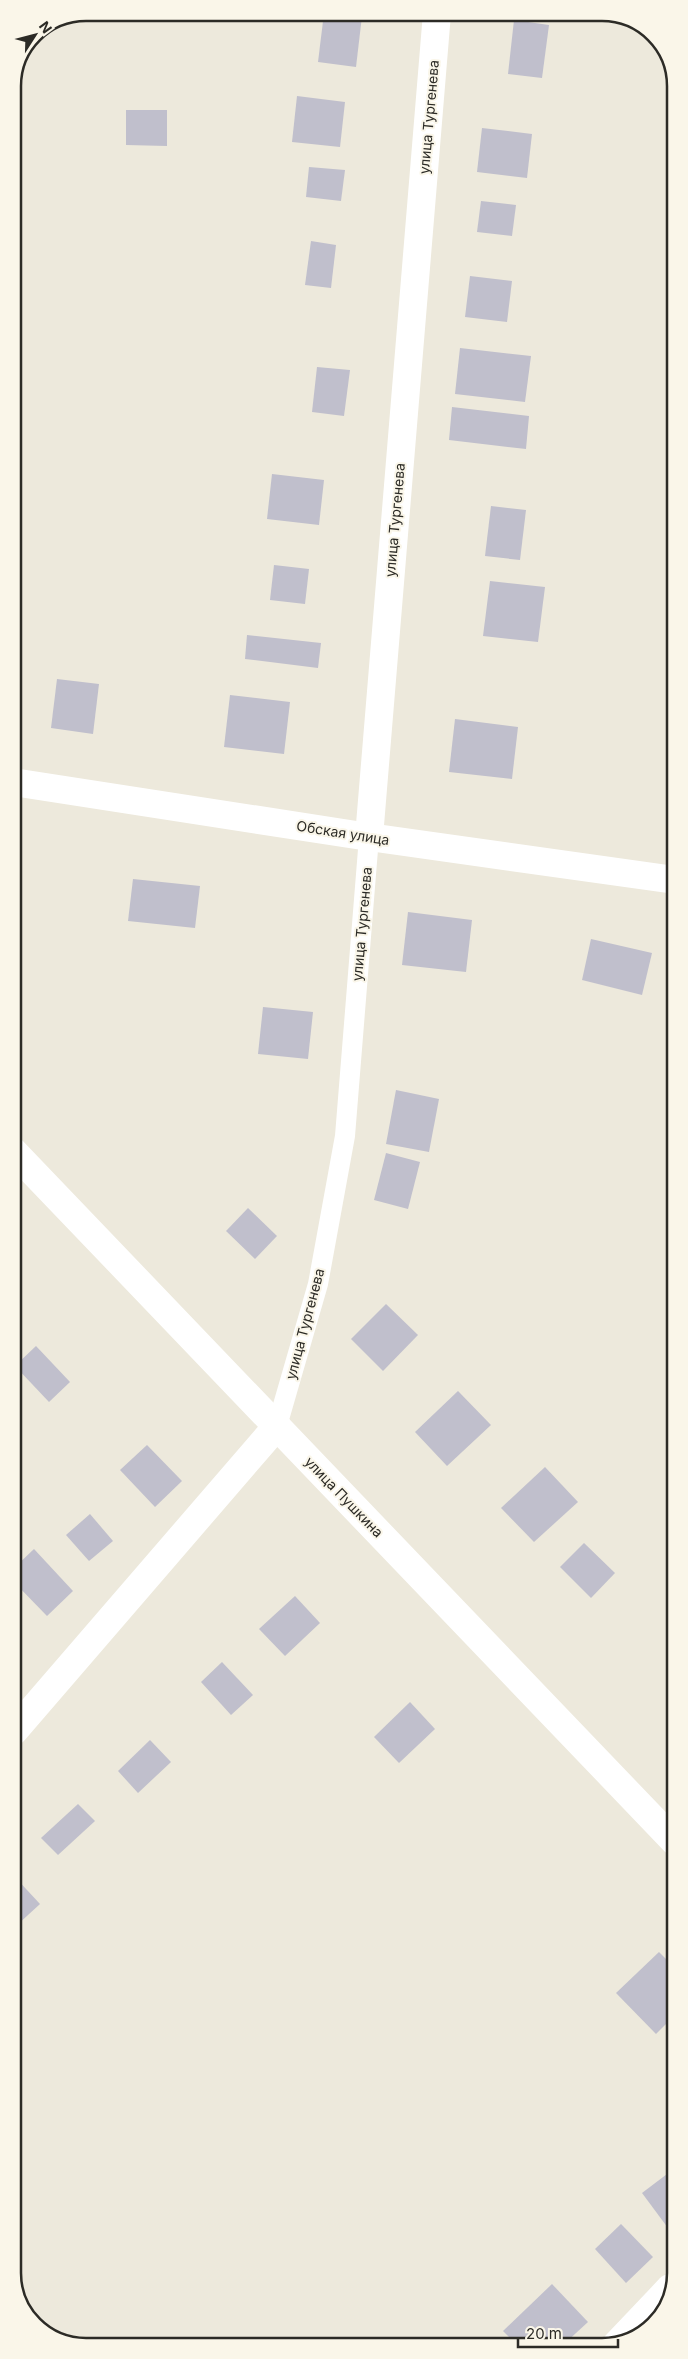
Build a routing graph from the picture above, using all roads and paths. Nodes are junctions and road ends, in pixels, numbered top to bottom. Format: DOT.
graph roads {
  1 [pos="436,21"];
  2 [pos="21,783"];
  3 [pos="369,837"];
  4 [pos="667,879"];
  5 [pos="21,1159"];
  6 [pos="277,1426"];
  7 [pos="21,1723"];
  8 [pos="667,1834"];
  9 [pos="663,2296"];
  10 [pos="629,2331"];
  1 -- 3 [label="street, улица Тургенева"];
  2 -- 3 [label="street, Обская улица"];
  3 -- 4 [label="street, Обская улица"];
  3 -- 6 [label="lane, улица Тургенева"];
  5 -- 6 [label="street, улица Пушкина"];
  6 -- 7 [label="street, улица Тургенева"];
  6 -- 8 [label="street, улица Пушкина"];
  9 -- 10 [label="street"];
}
